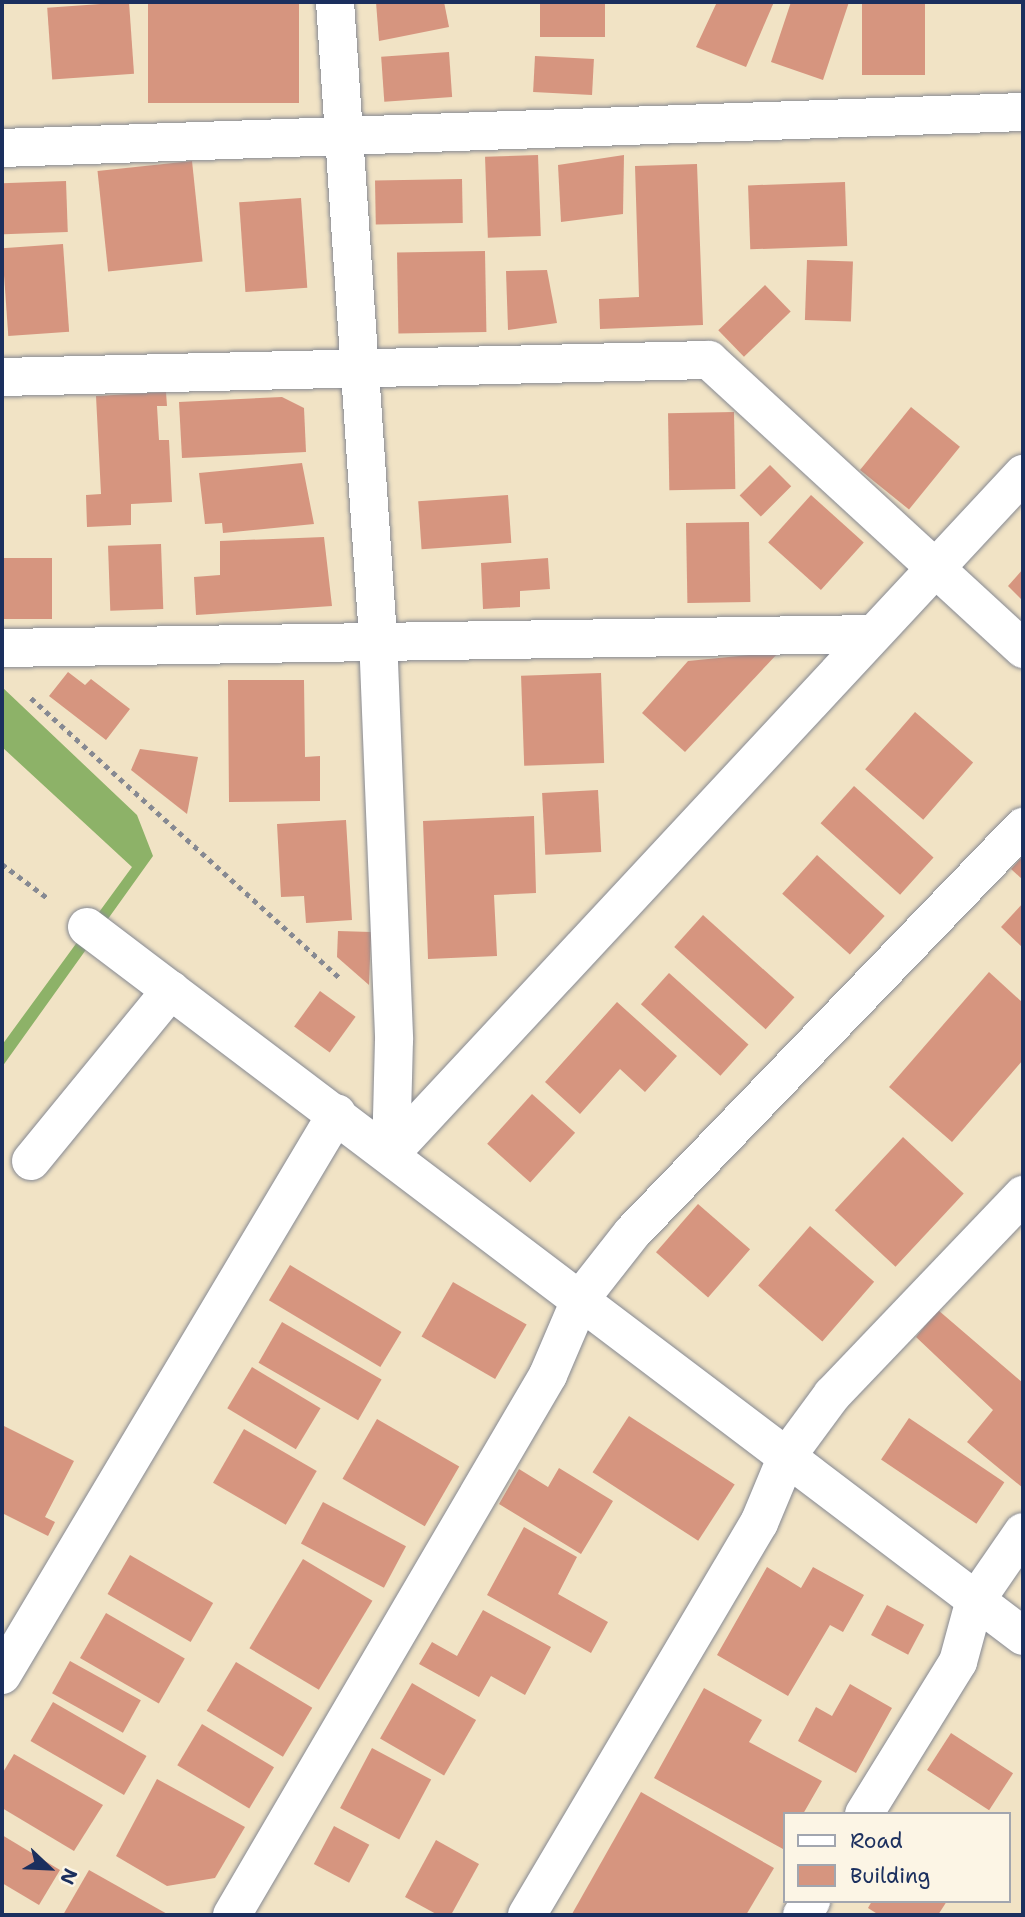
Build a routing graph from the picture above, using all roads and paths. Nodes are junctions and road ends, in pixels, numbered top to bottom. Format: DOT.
graph roads {
  1 [pos="335,2"];
  2 [pos="1023,112"];
  3 [pos="342,137"];
  4 [pos="2,148"];
  5 [pos="357,365"];
  6 [pos="2,377"];
  7 [pos="1023,474"];
  8 [pos="935,569"];
  9 [pos="871,634"];
  10 [pos="378,637"];
  11 [pos="2,648"];
  12 [pos="1023,649"];
  13 [pos="22,690"];
  14 [pos="1023,827"];
  15 [pos="2,864"];
  16 [pos="87,927"];
  17 [pos="171,990"];
  18 [pos="394,1040"];
  19 [pos="337,1113"];
  20 [pos="391,1153"];
  21 [pos="31,1161"];
  22 [pos="1023,1195"];
  23 [pos="580,1298"];
  24 [pos="787,1456"];
  25 [pos="1023,1532"];
  26 [pos="974,1603"];
  27 [pos="1023,1636"];
  28 [pos="2,1675"];
  29 [pos="865,1812"];
  30 [pos="232,1915"];
  31 [pos="527,1915"];
  1 -- 3 [label="street"];
  2 -- 3 [label="street"];
  3 -- 4 [label="street"];
  3 -- 5 [label="street"];
  5 -- 6 [label="street"];
  5 -- 8 [label="street"];
  5 -- 10 [label="street"];
  7 -- 8 [label="street"];
  8 -- 9 [label="street"];
  8 -- 12 [label="street"];
  9 -- 10 [label="street"];
  9 -- 20 [label="street"];
  10 -- 11 [label="street"];
  10 -- 18 [label="street"];
  13 -- 18 [label="path"];
  14 -- 23 [label="street"];
  15 -- 16 [label="path"];
  16 -- 17 [label="street"];
  17 -- 19 [label="street"];
  17 -- 21 [label="street"];
  18 -- 20 [label="street"];
  19 -- 20 [label="street"];
  19 -- 28 [label="street"];
  20 -- 23 [label="street"];
  22 -- 24 [label="street"];
  23 -- 24 [label="street"];
  23 -- 30 [label="street"];
  24 -- 26 [label="street"];
  24 -- 31 [label="street"];
  25 -- 26 [label="street"];
  26 -- 27 [label="street"];
  26 -- 29 [label="street"];
}
